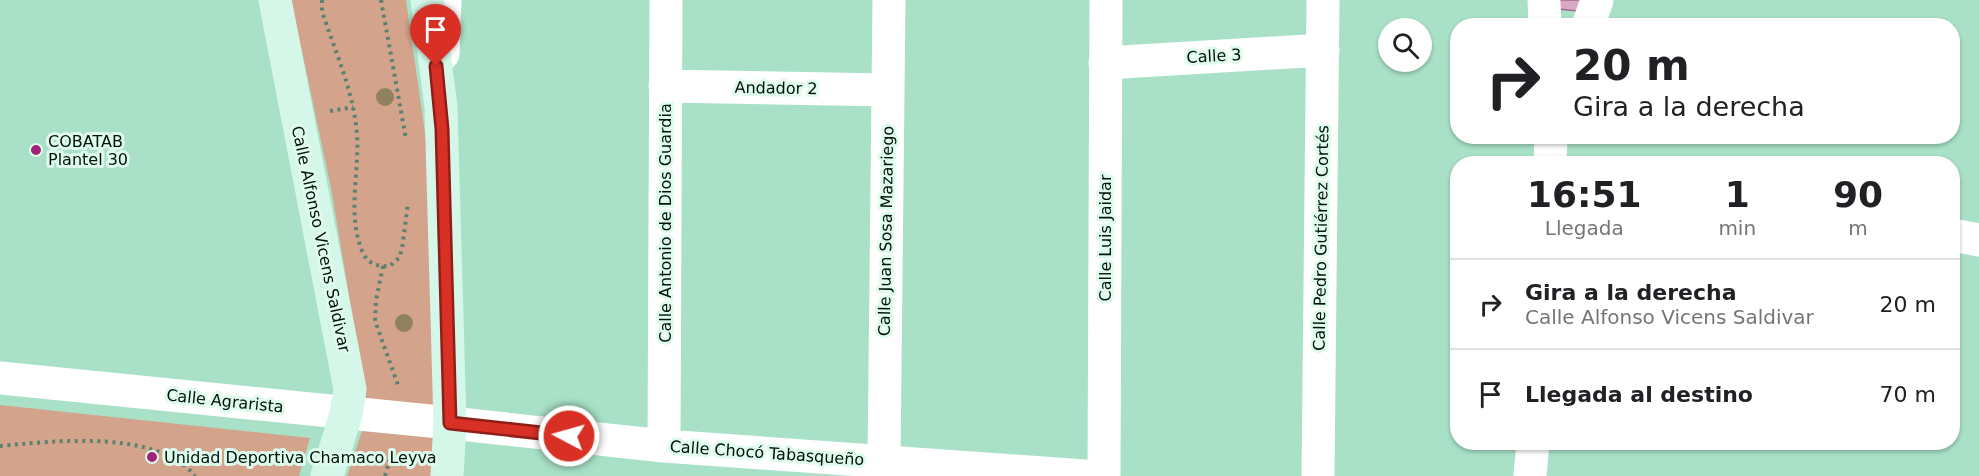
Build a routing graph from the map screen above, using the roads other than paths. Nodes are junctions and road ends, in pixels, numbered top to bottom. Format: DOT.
graph roads {
  1 [pos="275,0"];
  2 [pos="427,0"];
  3 [pos="445,0"];
  4 [pos="666,0"];
  5 [pos="889,0"];
  6 [pos="1106,0"];
  7 [pos="1323,0"];
  8 [pos="1544,0"];
  9 [pos="1597,0"];
  10 [pos="1545,18"];
  11 [pos="1590,18"];
  12 [pos="1323,50"];
  13 [pos="1105,63"];
  14 [pos="665,86"];
  15 [pos="888,90"];
  16 [pos="441,107"];
  17 [pos="1960,236"];
  18 [pos="1979,240"];
  19 [pos="0,378"];
  20 [pos="346,414"];
  21 [pos="450,423"];
  22 [pos="664,446"];
  23 [pos="1532,450"];
  24 [pos="884,462"];
  25 [pos="327,476"];
  26 [pos="447,476"];
  27 [pos="1085,476"];
  28 [pos="1104,476"];
  29 [pos="1318,476"];
  30 [pos="1530,476"];
  1 -- 20 [label="main road, Calle Alfonso Vicens Saldivar"];
  2 -- 16 [label="main road"];
  3 -- 16 [label="street"];
  4 -- 14 [label="street, Calle Antonio de Dios Guardia"];
  5 -- 15 [label="street, Calle Juan Sosa Mazariego"];
  6 -- 13 [label="street, Calle Luis Jaidar"];
  7 -- 12 [label="street, Calle Pedro Gutiérrez Cortés"];
  8 -- 10 [label="street"];
  9 -- 11 [label="street"];
  12 -- 13 [label="street, Calle 3"];
  12 -- 29 [label="street, Calle Pedro Gutiérrez Cortés"];
  13 -- 28 [label="street, Calle Luis Jaidar"];
  14 -- 15 [label="street, Andador 2"];
  14 -- 22 [label="street, Calle Antonio de Dios Guardia"];
  15 -- 24 [label="street, Calle Juan Sosa Mazariego"];
  16 -- 21 [label="main road"];
  17 -- 18 [label="street"];
  19 -- 20 [label="street, Calle Agrarista"];
  20 -- 21 [label="street, Calle Agrarista"];
  20 -- 25 [label="main road, Calle Alfonso Vicens Saldivar"];
  21 -- 22 [label="street, Calle Chocó Tabasqueño"];
  21 -- 26 [label="main road"];
  22 -- 24 [label="street, Calle Chocó Tabasqueño"];
  23 -- 30 [label="street"];
  24 -- 27 [label="street, Calle Chocó Tabasqueño"];
}
